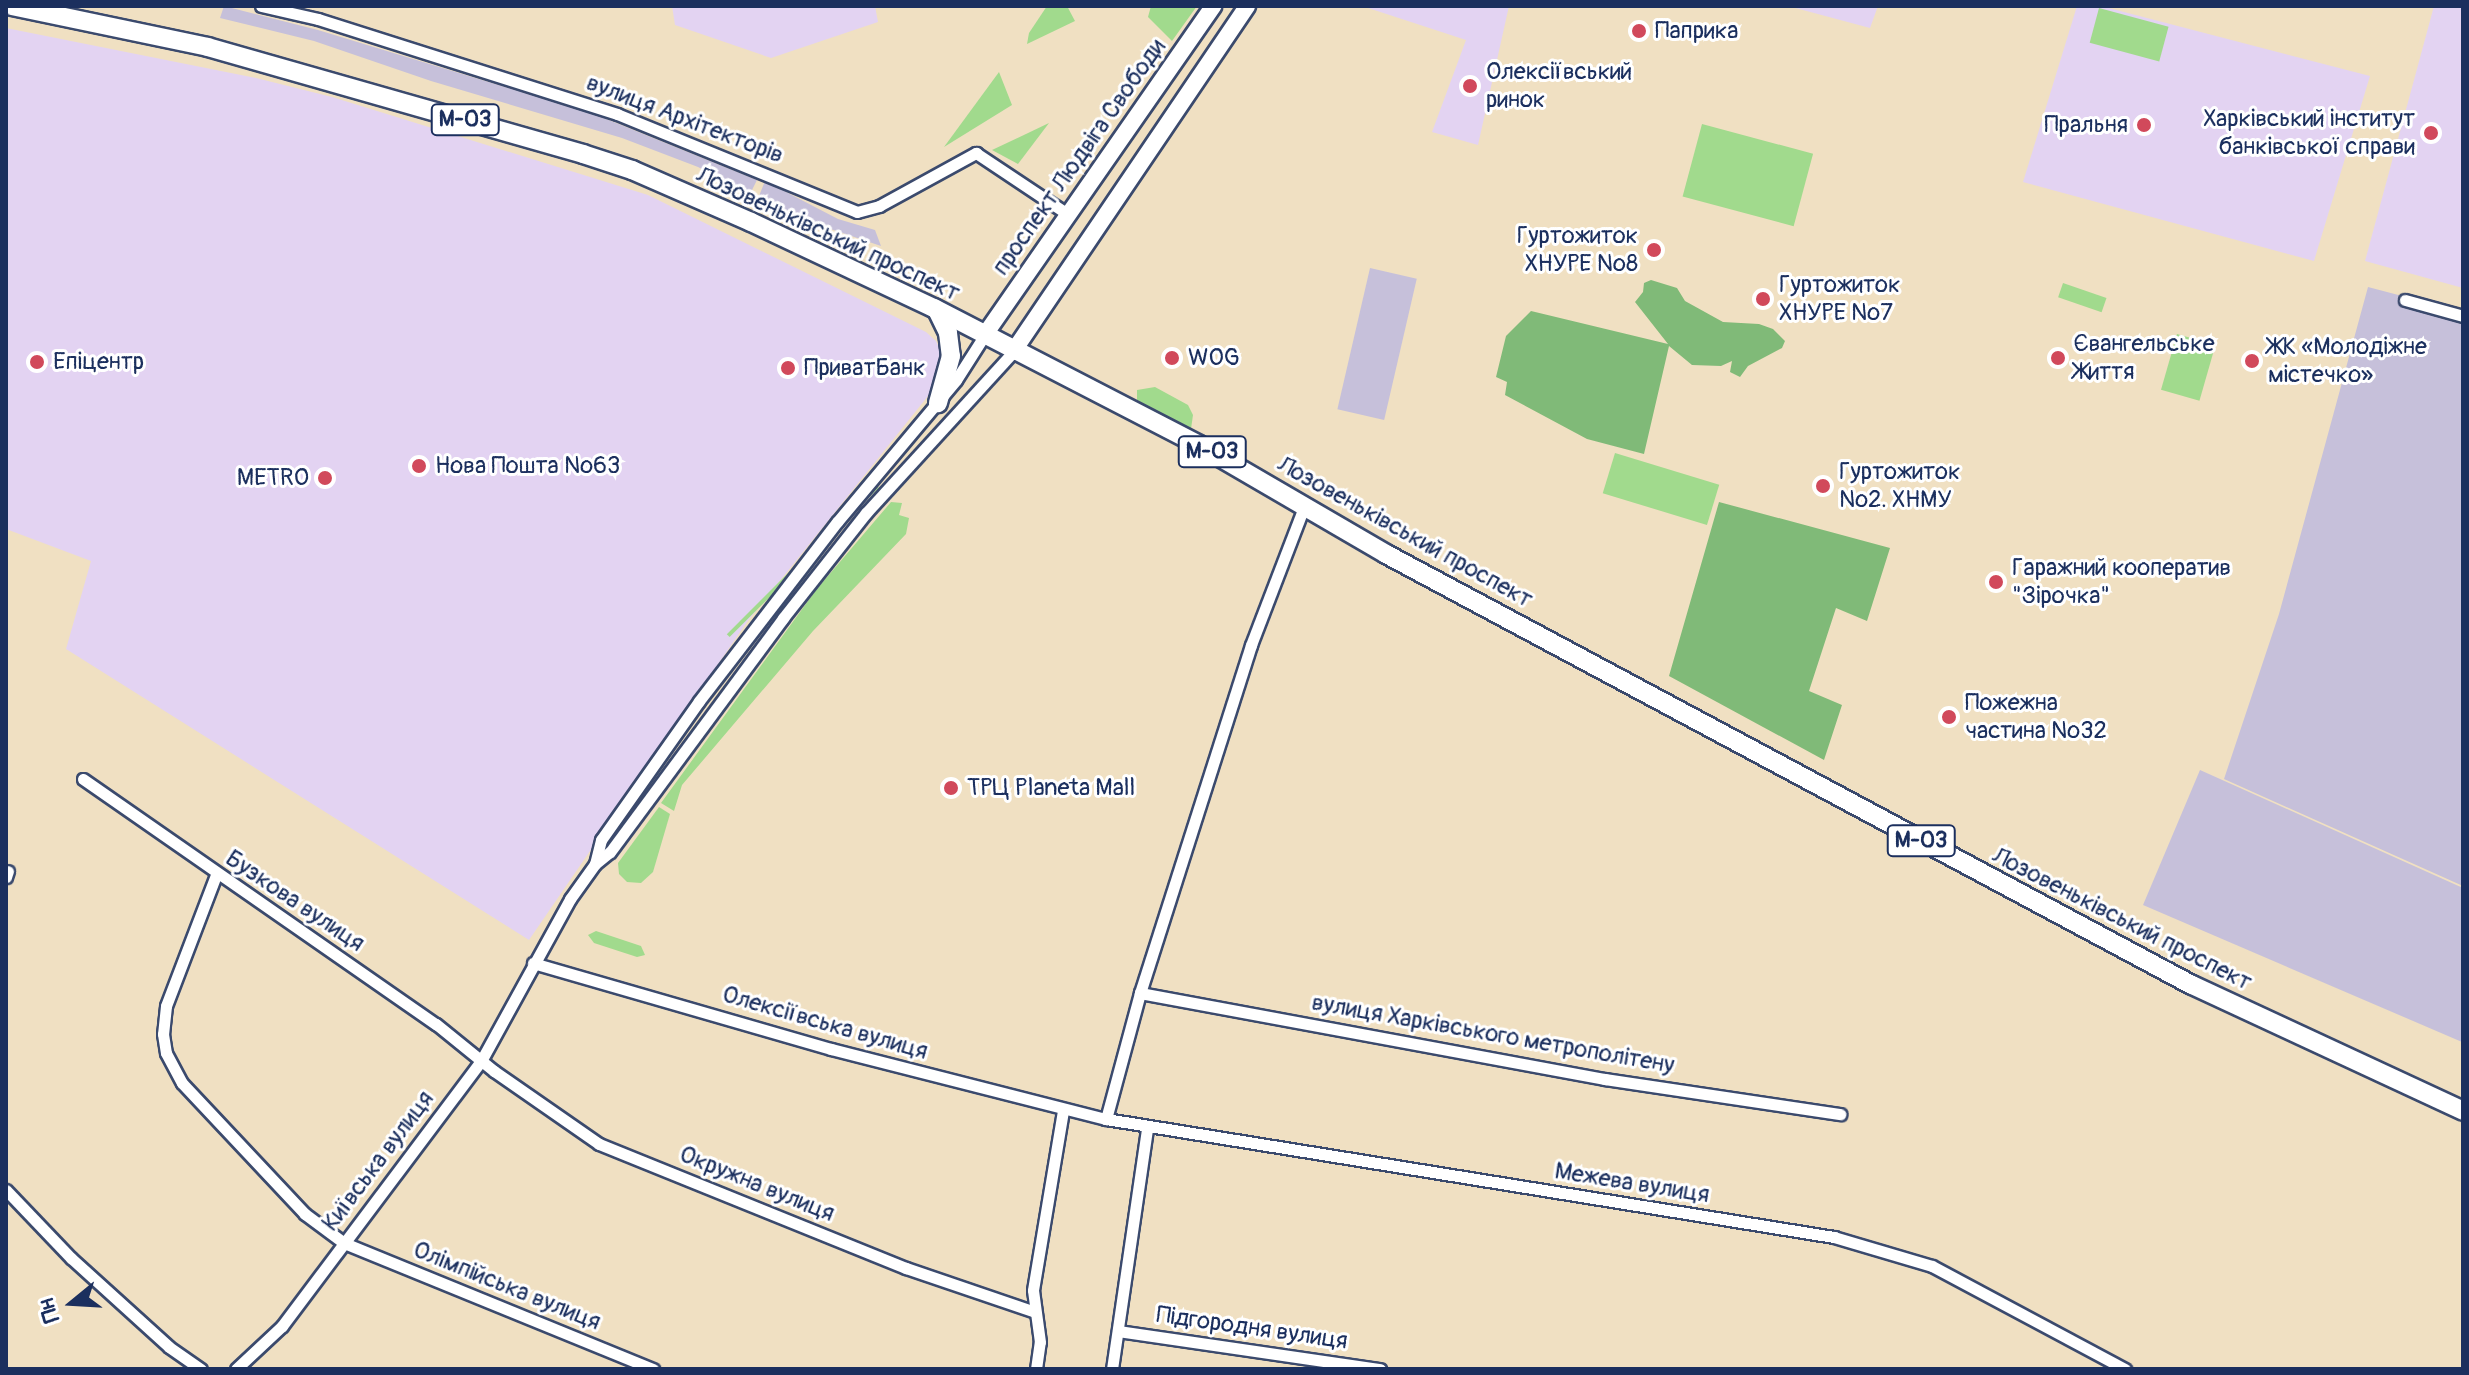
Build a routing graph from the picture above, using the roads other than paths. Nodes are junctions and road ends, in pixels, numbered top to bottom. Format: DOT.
graph roads {
  1 [pos="12,6"];
  2 [pos="261,6"];
  3 [pos="1213,6"];
  4 [pos="1247,6"];
  5 [pos="1069,215"];
  6 [pos="2405,300"];
  7 [pos="937,310"];
  8 [pos="2463,316"];
  9 [pos="984,336"];
  10 [pos="1013,352"];
  11 [pos="938,403"];
  12 [pos="891,459"];
  13 [pos="906,469"];
  14 [pos="1305,504"];
  15 [pos="83,779"];
  16 [pos="595,864"];
  17 [pos="216,875"];
  18 [pos="533,963"];
  19 [pos="1140,993"];
  20 [pos="481,1061"];
  21 [pos="1063,1110"];
  22 [pos="2463,1111"];
  23 [pos="1840,1114"];
  24 [pos="1106,1119"];
  25 [pos="1147,1128"];
  26 [pos="6,1190"];
  27 [pos="344,1243"];
  28 [pos="1035,1312"];
  29 [pos="1118,1331"];
  30 [pos="201,1369"];
  31 [pos="236,1369"];
  32 [pos="653,1369"];
  33 [pos="1036,1369"];
  34 [pos="1112,1369"];
  35 [pos="1380,1369"];
  36 [pos="2125,1369"];
  1 -- 7 [label="highway, Лозовеньківський проспект / М-03"];
  2 -- 5 [label="street, вулиця Архітекторів"];
  3 -- 5 [label="main road, проспект Людвіга Свободи"];
  4 -- 10 [label="main road"];
  5 -- 9 [label="main road, проспект Людвіга Свободи"];
  6 -- 8 [label="street"];
  7 -- 9 [label="highway, Лозовеньківський проспект / М-03"];
  7 -- 11 [label="highway"];
  9 -- 10 [label="highway, Лозовеньківський проспект / М-03"];
  9 -- 11 [label="street"];
  10 -- 13 [label="street"];
  10 -- 14 [label="highway, Лозовеньківський проспект / М-03"];
  11 -- 12 [label="street"];
  12 -- 13 [label="street"];
  12 -- 16 [label="street"];
  13 -- 16 [label="street"];
  14 -- 19 [label="street"];
  14 -- 22 [label="highway, Лозовеньківський проспект / М-03"];
  15 -- 17 [label="street, Бузкова вулиця"];
  16 -- 18 [label="street, Київська вулиця"];
  17 -- 20 [label="street, Бузкова вулиця"];
  17 -- 27 [label="street, Олімпійська вулиця"];
  18 -- 20 [label="street, Київська вулиця"];
  18 -- 21 [label="street, Олексіївська вулиця"];
  19 -- 23 [label="street, вулиця Харківського метрополітену"];
  19 -- 24 [label="street"];
  20 -- 27 [label="street, Київська вулиця"];
  20 -- 28 [label="street, Окружна вулиця"];
  21 -- 24 [label="street, Олексіївська вулиця"];
  21 -- 28 [label="street"];
  24 -- 25 [label="street, Межева вулиця"];
  25 -- 29 [label="street"];
  25 -- 36 [label="street, Межева вулиця"];
  26 -- 30 [label="street"];
  27 -- 31 [label="street, Київська вулиця"];
  27 -- 32 [label="street, Олімпійська вулиця"];
  28 -- 33 [label="street"];
  29 -- 34 [label="street"];
  29 -- 35 [label="street, Підгородня вулиця"];
}
